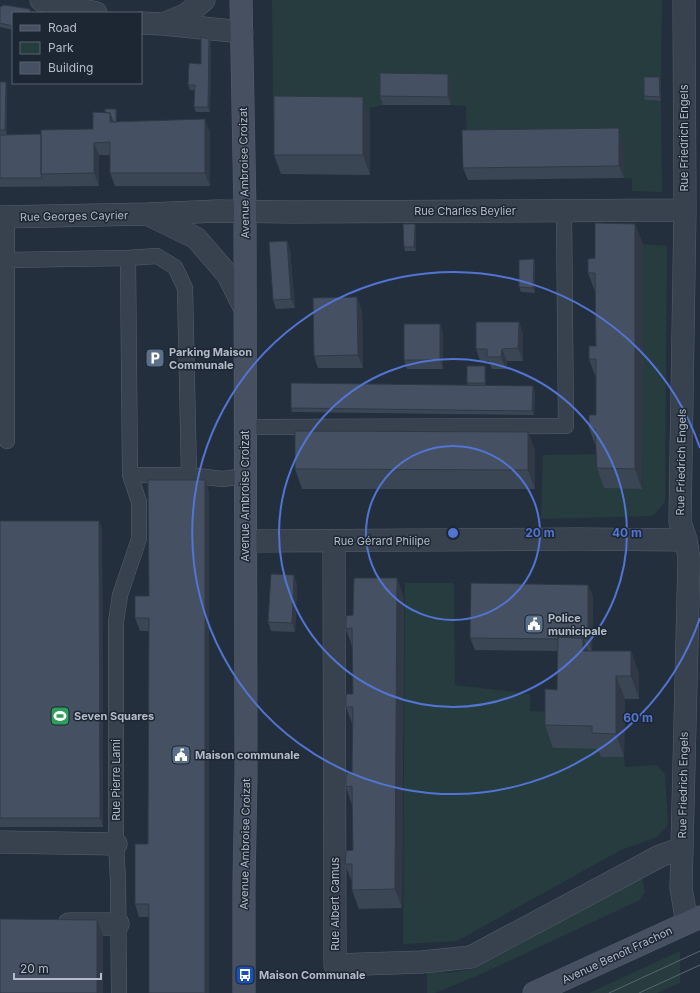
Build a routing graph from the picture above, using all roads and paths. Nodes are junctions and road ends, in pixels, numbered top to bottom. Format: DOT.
graph roads {
  1 [pos="41,0"];
  2 [pos="204,0"];
  3 [pos="241,0"];
  4 [pos="684,0"];
  5 [pos="92,12"];
  6 [pos="142,23"];
  7 [pos="163,24"];
  8 [pos="242,32"];
  9 [pos="692,44"];
  10 [pos="684,210"];
  11 [pos="246,211"];
  12 [pos="564,211"];
  13 [pos="148,214"];
  14 [pos="3,217"];
  15 [pos="128,258"];
  16 [pos="7,260"];
  17 [pos="245,309"];
  18 [pos="245,427"];
  19 [pos="7,441"];
  20 [pos="130,475"];
  21 [pos="189,475"];
  22 [pos="246,476"];
  23 [pos="686,540"];
  24 [pos="246,541"];
  25 [pos="334,541"];
  26 [pos="0,842"];
  27 [pos="116,844"];
  28 [pos="682,848"];
  29 [pos="693,920"];
  30 [pos="49,924"];
  31 [pos="118,924"];
  32 [pos="119,993"];
  33 [pos="244,993"];
  34 [pos="534,993"];
  1 -- 5 [label="street"];
  2 -- 7 [label="street"];
  3 -- 8 [label="street, Avenue Ambroise Croizat"];
  4 -- 9 [label="street, Rue Friedrich Engels"];
  6 -- 7 [label="street"];
  7 -- 8 [label="street"];
  8 -- 11 [label="street, Avenue Ambroise Croizat"];
  9 -- 10 [label="street, Rue Friedrich Engels"];
  10 -- 12 [label="street, Rue Charles Beylier"];
  10 -- 23 [label="street, Rue Friedrich Engels"];
  11 -- 12 [label="street, Rue Charles Beylier"];
  11 -- 13 [label="street, Rue Georges Cayrier"];
  11 -- 17 [label="street, Avenue Ambroise Croizat"];
  12 -- 18 [label="lane"];
  13 -- 14 [label="street, Rue Georges Cayrier"];
  13 -- 17 [label="street, Rue Georges Cayrier"];
  14 -- 16 [label="lane"];
  15 -- 16 [label="lane"];
  15 -- 20 [label="lane, Rue Pierre Lami"];
  15 -- 21 [label="lane"];
  16 -- 19 [label="lane"];
  17 -- 18 [label="street, Avenue Ambroise Croizat"];
  18 -- 22 [label="street, Avenue Ambroise Croizat"];
  20 -- 21 [label="lane"];
  20 -- 27 [label="lane, Rue Pierre Lami"];
  21 -- 22 [label="lane"];
  22 -- 24 [label="street, Avenue Ambroise Croizat"];
  23 -- 25 [label="street, Rue Gérard Philipe"];
  23 -- 28 [label="street, Rue Friedrich Engels"];
  24 -- 25 [label="street, Rue Gérard Philipe"];
  24 -- 33 [label="street, Avenue Ambroise Croizat"];
  25 -- 28 [label="street, Rue Albert Camus"];
  26 -- 27 [label="street"];
  27 -- 31 [label="lane, Rue Pierre Lami"];
  28 -- 29 [label="street, Rue Friedrich Engels"];
  29 -- 34 [label="street, Avenue Benoît Frachon"];
  30 -- 31 [label="street"];
  31 -- 32 [label="lane, Rue Pierre Lami"];
}
